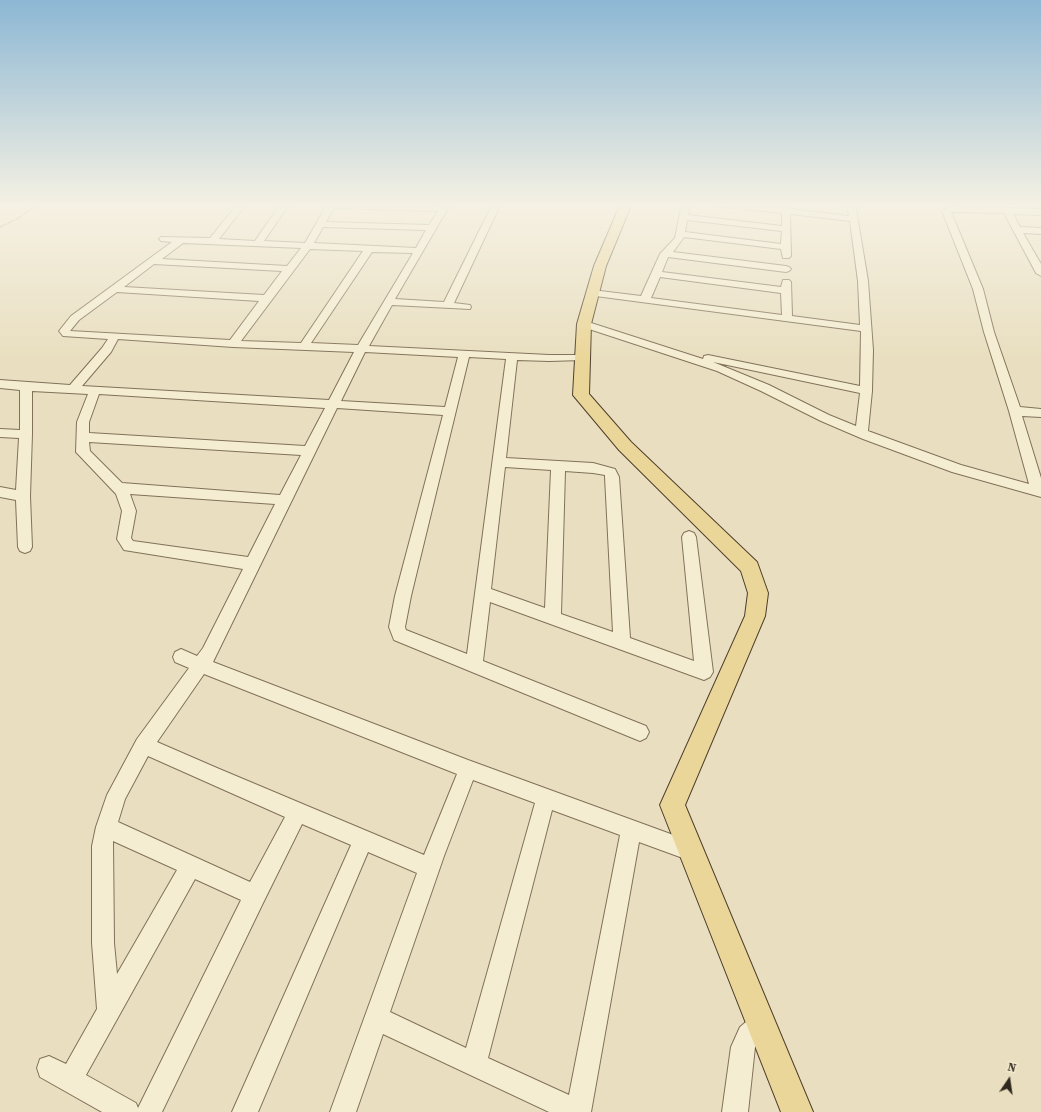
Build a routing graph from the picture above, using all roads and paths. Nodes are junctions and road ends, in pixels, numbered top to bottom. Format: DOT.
graph roads {
  1 [pos="666,254"];
  2 [pos="160,255"];
  3 [pos="300,255"];
  4 [pos="365,255"];
  5 [pos="417,255"];
  6 [pos="472,255"];
  7 [pos="605,255"];
  8 [pos="673,255"];
  9 [pos="786,255"];
  10 [pos="859,255"];
  11 [pos="964,255"];
  12 [pos="1032,255"];
  13 [pos="152,261"];
  14 [pos="289,269"];
  15 [pos="786,269"];
  16 [pos="1041,273"];
  17 [pos="656,274"];
  18 [pos="114,289"];
  19 [pos="786,291"];
  20 [pos="592,293"];
  21 [pos="267,298"];
  22 [pos="645,300"];
  23 [pos="389,302"];
  24 [pos="447,306"];
  25 [pos="466,307"];
  26 [pos="787,319"];
  27 [pos="584,324"];
  28 [pos="866,330"];
  29 [pos="115,336"];
  30 [pos="233,344"];
  31 [pos="304,346"];
  32 [pos="361,349"];
  33 [pos="677,354"];
  34 [pos="464,355"];
  35 [pos="512,357"];
  36 [pos="583,357"];
  37 [pos="0,384"];
  38 [pos="26,387"];
  39 [pos="73,389"];
  40 [pos="95,390"];
  41 [pos="866,391"];
  42 [pos="333,404"];
  43 [pos="449,411"];
  44 [pos="1015,411"];
  45 [pos="1041,413"];
  46 [pos="0,433"];
  47 [pos="861,433"];
  48 [pos="26,434"];
  49 [pos="82,437"];
  50 [pos="309,451"];
  51 [pos="499,462"];
  52 [pos="558,466"];
  53 [pos="117,488"];
  54 [pos="0,492"];
  55 [pos="1040,492"];
  56 [pos="23,496"];
  57 [pos="284,500"];
  58 [pos="689,538"];
  59 [pos="25,547"];
  60 [pos="253,564"];
  61 [pos="483,593"];
  62 [pos="553,618"];
  63 [pos="622,643"];
  64 [pos="190,661"];
  65 [pos="474,665"];
  66 [pos="640,732"];
  67 [pos="144,745"];
  68 [pos="468,768"];
  69 [pos="546,798"];
  70 [pos="298,812"];
  71 [pos="106,827"];
  72 [pos="631,830"];
  73 [pos="363,840"];
  74 [pos="691,851"];
  75 [pos="191,866"];
  76 [pos="430,868"];
  77 [pos="255,895"];
  78 [pos="109,1010"];
  79 [pos="376,1018"];
  80 [pos="761,1024"];
  81 [pos="474,1064"];
  82 [pos="49,1068"];
  83 [pos="70,1080"];
  84 [pos="127,1112"];
  85 [pos="149,1112"];
  86 [pos="245,1112"];
  87 [pos="343,1112"];
  88 [pos="578,1112"];
  89 [pos="735,1112"];
  90 [pos="797,1112"];
  1 -- 17 [label="street"];
  2 -- 13 [label="street"];
  3 -- 14 [label="street"];
  4 -- 31 [label="street"];
  5 -- 23 [label="street"];
  6 -- 24 [label="street"];
  7 -- 20 [label="main road"];
  8 -- 15 [label="street"];
  9 -- 15 [label="street"];
  10 -- 28 [label="street"];
  11 -- 44 [label="street"];
  12 -- 16 [label="street"];
  13 -- 14 [label="street"];
  13 -- 18 [label="street"];
  14 -- 21 [label="street"];
  15 -- 19 [label="street"];
  17 -- 19 [label="street"];
  17 -- 22 [label="street"];
  18 -- 21 [label="street"];
  18 -- 29 [label="street"];
  19 -- 26 [label="street"];
  20 -- 22 [label="street"];
  20 -- 27 [label="main road"];
  21 -- 30 [label="street"];
  22 -- 26 [label="street"];
  23 -- 24 [label="street"];
  23 -- 32 [label="street"];
  24 -- 25 [label="street"];
  26 -- 28 [label="street"];
  27 -- 33 [label="street"];
  27 -- 36 [label="main road"];
  28 -- 41 [label="street"];
  29 -- 30 [label="street"];
  29 -- 39 [label="street"];
  30 -- 31 [label="street"];
  31 -- 32 [label="street"];
  32 -- 34 [label="street"];
  32 -- 42 [label="street"];
  33 -- 41 [label="street"];
  33 -- 47 [label="street"];
  34 -- 35 [label="street"];
  34 -- 43 [label="street"];
  35 -- 36 [label="street"];
  35 -- 51 [label="street"];
  36 -- 74 [label="main road"];
  37 -- 38 [label="street"];
  38 -- 39 [label="street"];
  38 -- 48 [label="street"];
  39 -- 40 [label="street"];
  40 -- 42 [label="street"];
  40 -- 49 [label="street"];
  41 -- 47 [label="street"];
  42 -- 43 [label="street"];
  42 -- 50 [label="street"];
  43 -- 65 [label="street"];
  44 -- 45 [label="street"];
  44 -- 55 [label="street"];
  46 -- 48 [label="street"];
  47 -- 55 [label="street"];
  48 -- 56 [label="street"];
  49 -- 50 [label="street"];
  49 -- 53 [label="street"];
  50 -- 57 [label="street"];
  51 -- 52 [label="street"];
  51 -- 61 [label="street"];
  52 -- 62 [label="street"];
  52 -- 63 [label="street"];
  53 -- 57 [label="street"];
  53 -- 60 [label="street"];
  54 -- 56 [label="street"];
  56 -- 59 [label="street"];
  57 -- 60 [label="street"];
  58 -- 63 [label="street"];
  60 -- 64 [label="street"];
  61 -- 62 [label="street"];
  61 -- 65 [label="street"];
  62 -- 63 [label="street"];
  64 -- 67 [label="street"];
  64 -- 68 [label="street"];
  65 -- 66 [label="street"];
  67 -- 70 [label="street"];
  67 -- 71 [label="street"];
  68 -- 69 [label="street"];
  68 -- 76 [label="street"];
  69 -- 72 [label="street"];
  69 -- 81 [label="street"];
  70 -- 73 [label="street"];
  70 -- 77 [label="street"];
  71 -- 75 [label="street"];
  71 -- 78 [label="street"];
  72 -- 74 [label="street"];
  72 -- 88 [label="street"];
  73 -- 76 [label="street"];
  73 -- 86 [label="street"];
  74 -- 80 [label="main road"];
  75 -- 77 [label="street"];
  75 -- 78 [label="street"];
  76 -- 79 [label="street"];
  77 -- 85 [label="street"];
  78 -- 83 [label="street"];
  79 -- 81 [label="street"];
  79 -- 87 [label="street"];
  80 -- 89 [label="street"];
  80 -- 90 [label="main road"];
  81 -- 88 [label="street"];
  82 -- 83 [label="street"];
  83 -- 84 [label="street"];
}
